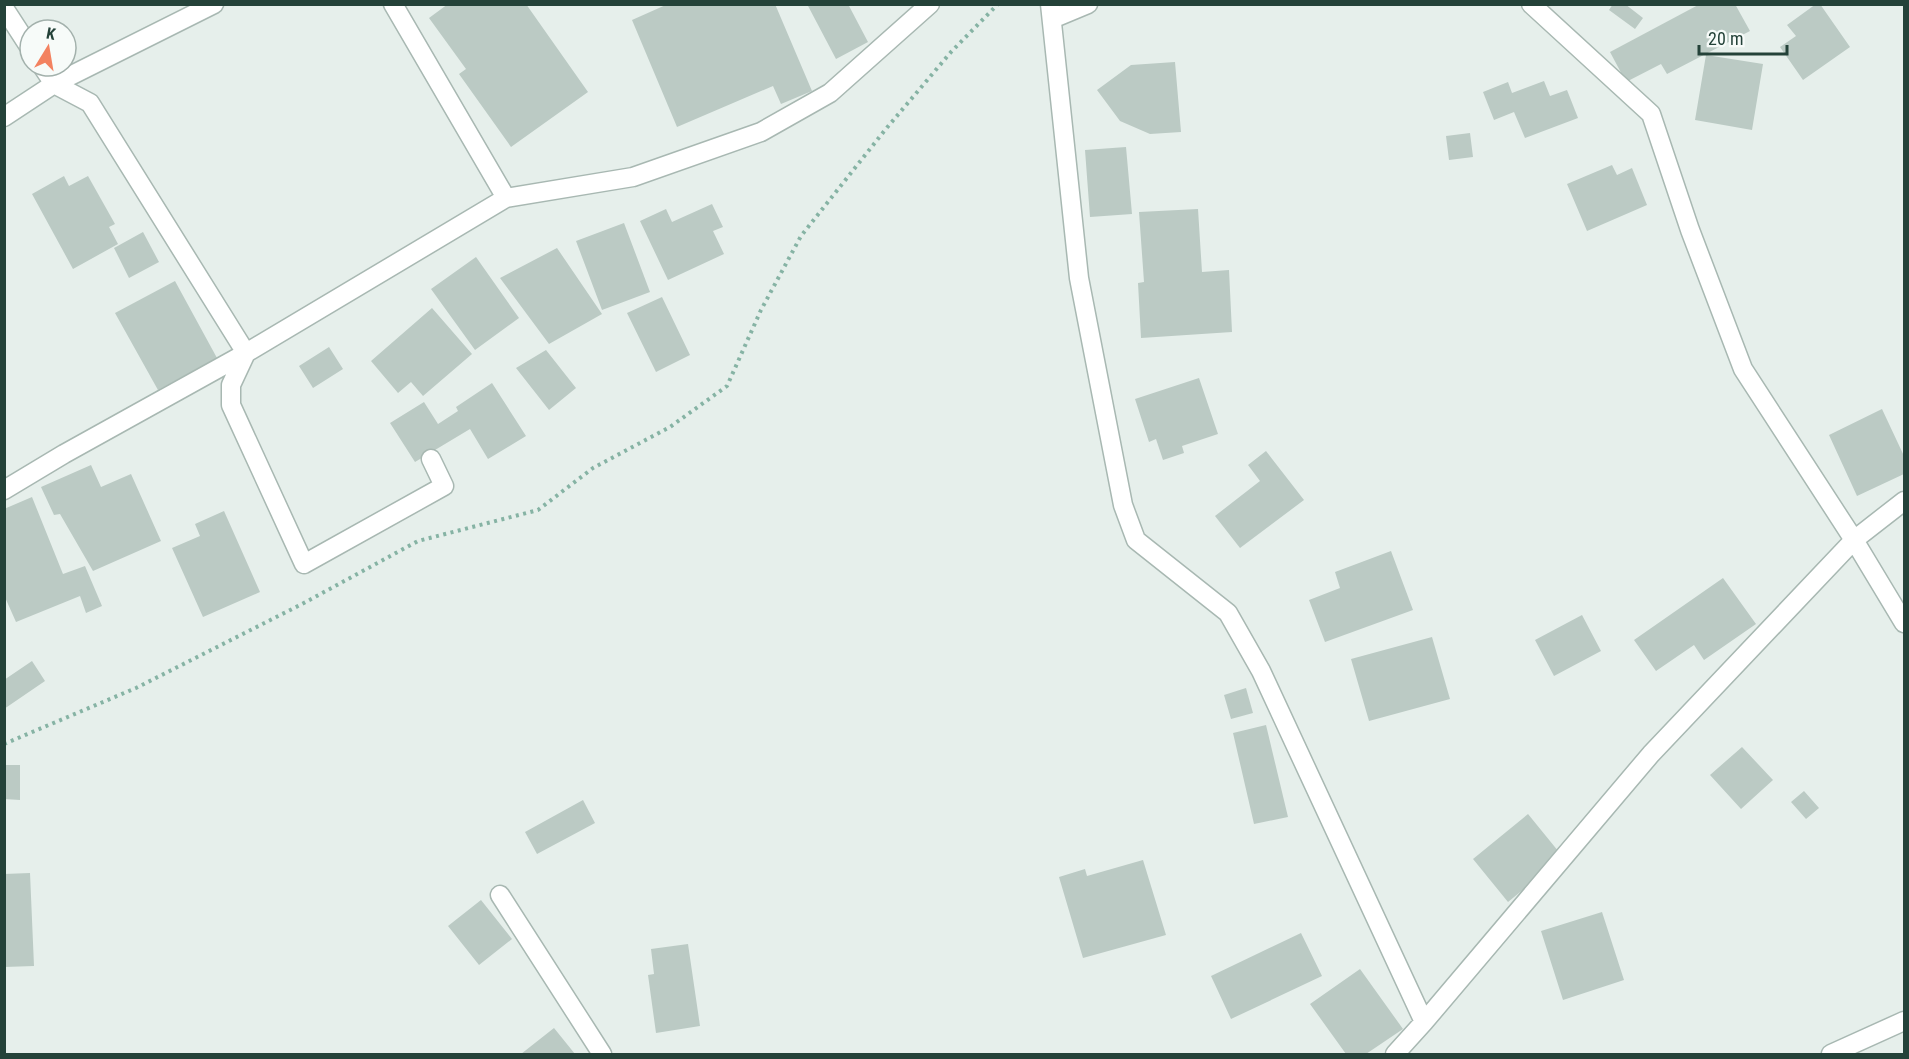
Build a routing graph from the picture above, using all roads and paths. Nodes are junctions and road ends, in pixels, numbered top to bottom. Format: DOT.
graph roads {
  1 [pos="214,4"];
  2 [pos="393,4"];
  3 [pos="930,4"];
  4 [pos="998,4"];
  5 [pos="1088,4"];
  6 [pos="1531,4"];
  7 [pos="4,8"];
  8 [pos="1051,12"];
  9 [pos="18,30"];
  10 [pos="50,78"];
  11 [pos="54,84"];
  12 [pos="4,117"];
  13 [pos="506,198"];
  14 [pos="246,353"];
  15 [pos="431,459"];
  16 [pos="4,490"];
  17 [pos="1905,501"];
  18 [pos="1854,540"];
  19 [pos="1905,623"];
  20 [pos="4,744"];
  21 [pos="500,895"];
  22 [pos="1905,1021"];
  23 [pos="1424,1022"];
  24 [pos="603,1054"];
  25 [pos="1395,1054"];
  26 [pos="1831,1054"];
  1 -- 11 [label="street"];
  2 -- 13 [label="street"];
  3 -- 13 [label="street"];
  4 -- 20 [label="path"];
  5 -- 8 [label="street"];
  6 -- 18 [label="street"];
  7 -- 9 [label="street"];
  8 -- 23 [label="street"];
  10 -- 11 [label="street"];
  11 -- 12 [label="street"];
  11 -- 14 [label="street"];
  13 -- 14 [label="street"];
  14 -- 15 [label="street"];
  14 -- 16 [label="street"];
  17 -- 18 [label="street"];
  18 -- 19 [label="street"];
  18 -- 23 [label="street"];
  21 -- 24 [label="street"];
  22 -- 26 [label="street"];
  23 -- 25 [label="street"];
}
